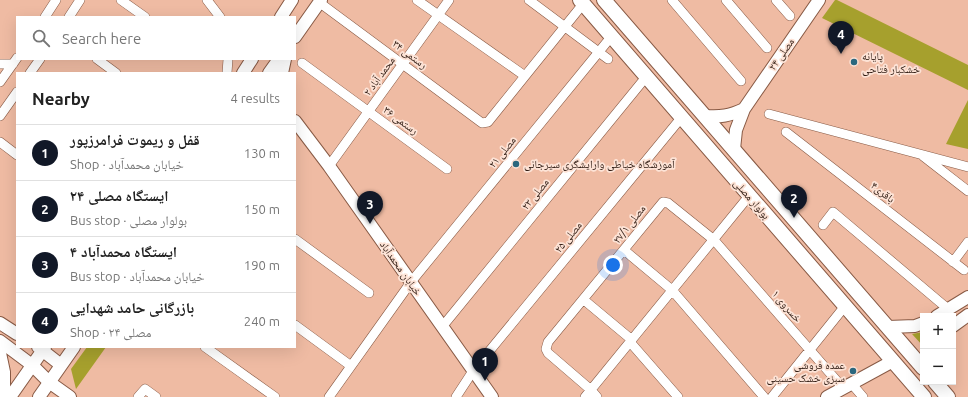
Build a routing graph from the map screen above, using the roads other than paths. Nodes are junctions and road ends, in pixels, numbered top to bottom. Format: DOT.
graph roads {
  1 [pos="56,0"];
  2 [pos="80,0"];
  3 [pos="121,0"];
  4 [pos="207,0"];
  5 [pos="292,0"];
  6 [pos="418,0"];
  7 [pos="449,0"];
  8 [pos="529,0"];
  9 [pos="604,0"];
  10 [pos="672,0"];
  11 [pos="726,0"];
  12 [pos="776,0"];
  13 [pos="819,0"];
  14 [pos="320,1"];
  15 [pos="582,2"];
  16 [pos="438,15"];
  17 [pos="46,16"];
  18 [pos="70,16"];
  19 [pos="144,16"];
  20 [pos="219,16"];
  21 [pos="282,16"];
  22 [pos="790,16"];
  23 [pos="564,26"];
  24 [pos="296,36"];
  25 [pos="611,37"];
  26 [pos="767,48"];
  27 [pos="598,52"];
  28 [pos="608,59"];
  29 [pos="39,60"];
  30 [pos="98,60"];
  31 [pos="228,60"];
  32 [pos="251,60"];
  33 [pos="278,60"];
  34 [pos="285,60"];
  35 [pos="15,61"];
  36 [pos="302,63"];
  37 [pos="0,64"];
  38 [pos="403,64"];
  39 [pos="31,72"];
  40 [pos="115,72"];
  41 [pos="227,72"];
  42 [pos="244,72"];
  43 [pos="271,72"];
  44 [pos="282,72"];
  45 [pos="525,76"];
  46 [pos="646,77"];
  47 [pos="1,81"];
  48 [pos="741,81"];
  49 [pos="16,93"];
  50 [pos="744,109"];
  51 [pos="368,111"];
  52 [pos="769,114"];
  53 [pos="0,116"];
  54 [pos="705,116"];
  55 [pos="681,118"];
  56 [pos="296,122"];
  57 [pos="786,132"];
  58 [pos="0,142"];
  59 [pos="734,149"];
  60 [pos="16,154"];
  61 [pos="920,154"];
  62 [pos="329,166"];
  63 [pos="968,167"];
  64 [pos="447,169"];
  65 [pos="968,191"];
  66 [pos="749,196"];
  67 [pos="823,225"];
  68 [pos="296,240"];
  69 [pos="714,240"];
  70 [pos="968,242"];
  71 [pos="624,250"];
  72 [pos="953,262"];
  73 [pos="964,270"];
  74 [pos="411,282"];
  75 [pos="672,290"];
  76 [pos="369,293"];
  77 [pos="968,297"];
  78 [pos="584,300"];
  79 [pos="845,306"];
  80 [pos="948,309"];
  81 [pos="942,313"];
  82 [pos="966,318"];
  83 [pos="920,324"];
  84 [pos="956,324"];
  85 [pos="296,326"];
  86 [pos="442,327"];
  87 [pos="888,327"];
  88 [pos="631,341"];
  89 [pos="0,342"];
  90 [pos="42,348"];
  91 [pos="73,348"];
  92 [pos="206,348"];
  93 [pos="810,350"];
  94 [pos="0,353"];
  95 [pos="893,361"];
  96 [pos="920,364"];
  97 [pos="32,365"];
  98 [pos="61,365"];
  99 [pos="351,366"];
  100 [pos="473,371"];
  101 [pos="49,382"];
  102 [pos="847,385"];
  103 [pos="938,385"];
  104 [pos="591,395"];
  105 [pos="12,396"];
  106 [pos="39,397"];
  107 [pos="70,397"];
  108 [pos="138,397"];
  109 [pos="156,397"];
  110 [pos="275,397"];
  111 [pos="329,397"];
  112 [pos="456,397"];
  113 [pos="492,397"];
  114 [pos="678,397"];
  115 [pos="764,397"];
  116 [pos="772,397"];
  117 [pos="827,397"];
  118 [pos="863,397"];
  119 [pos="924,397"];
  120 [pos="948,397"];
  1 -- 17 [label="street"];
  2 -- 18 [label="street"];
  3 -- 19 [label="street"];
  4 -- 20 [label="street"];
  5 -- 21 [label="street"];
  6 -- 16 [label="street"];
  7 -- 16 [label="street, محمد آباد ۲"];
  8 -- 23 [label="street"];
  9 -- 54 [label="main road, بولوار مصلی"];
  10 -- 48 [label="street"];
  11 -- 26 [label="street"];
  12 -- 22 [label="street"];
  13 -- 50 [label="street, مصلی ۲۴"];
  14 -- 24 [label="street"];
  14 -- 38 [label="street, رستمی ۳۴"];
  15 -- 23 [label="street"];
  15 -- 25 [label="main road, بولوار مصلی"];
  16 -- 38 [label="street, محمد آباد ۲"];
  16 -- 45 [label="street"];
  23 -- 27 [label="street"];
  23 -- 45 [label="street"];
  25 -- 27 [label="street, مصلی ۲۱"];
  25 -- 46 [label="main road, بولوار مصلی"];
  27 -- 28 [label="street"];
  27 -- 74 [label="street, مصلی ۲۱"];
  29 -- 39 [label="street"];
  30 -- 40 [label="street"];
  31 -- 41 [label="street"];
  32 -- 42 [label="street"];
  33 -- 43 [label="street"];
  34 -- 44 [label="street"];
  35 -- 37 [label="street"];
  35 -- 47 [label="street"];
  36 -- 51 [label="street, رستمی ۳۶"];
  38 -- 45 [label="street, رستمی ۳۴"];
  38 -- 51 [label="street, محمد آباد ۲"];
  46 -- 55 [label="main road, بولوار مصلی"];
  46 -- 86 [label="street, مصلی ۲۳"];
  49 -- 53 [label="street"];
  50 -- 54 [label="street"];
  50 -- 59 [label="street, مصلی ۲۴"];
  51 -- 62 [label="street, محمد آباد ۲"];
  51 -- 64 [label="street, رستمی ۳۶"];
  52 -- 61 [label="street"];
  54 -- 59 [label="main road, بولوار مصلی"];
  55 -- 66 [label="main road, بولوار مصلی"];
  55 -- 100 [label="street, مصلی ۲۵"];
  56 -- 62 [label="street, خیابان محمدآباد"];
  57 -- 72 [label="street, باقری۴"];
  58 -- 60 [label="street"];
  59 -- 87 [label="main road, بولوار مصلی"];
  61 -- 63 [label="street"];
  61 -- 65 [label="street"];
  62 -- 74 [label="street, خیابان محمدآباد"];
  66 -- 69 [label="street"];
  66 -- 79 [label="main road, بولوار مصلی"];
  67 -- 80 [label="street"];
  68 -- 76 [label="street"];
  69 -- 71 [label="street, مصلی ۲۷/۱"];
  69 -- 75 [label="street"];
  69 -- 93 [label="street, خسروی ۱"];
  70 -- 72 [label="street"];
  71 -- 75 [label="street"];
  71 -- 78 [label="street, مصلی ۲۷/۱"];
  72 -- 73 [label="street, باقری۴"];
  74 -- 86 [label="street, خیابان محمدآباد"];
  74 -- 99 [label="street, مصلی ۲۱"];
  75 -- 88 [label="street"];
  75 -- 115 [label="street"];
  77 -- 80 [label="street"];
  78 -- 88 [label="street"];
  78 -- 104 [label="street, مصلی ۲۷/۱"];
  79 -- 93 [label="street"];
  79 -- 95 [label="main road, بولوار مصلی"];
  80 -- 81 [label="street"];
  82 -- 84 [label="street"];
  83 -- 87 [label="street"];
  85 -- 99 [label="street"];
  86 -- 100 [label="street, خیابان محمدآباد"];
  87 -- 96 [label="main road, بولوار مصلی"];
  88 -- 104 [label="street"];
  88 -- 114 [label="street"];
  89 -- 97 [label="street"];
  90 -- 97 [label="street"];
  90 -- 98 [label="street"];
  91 -- 98 [label="street"];
  92 -- 110 [label="street"];
  93 -- 102 [label="street, خسروی ۱"];
  93 -- 116 [label="street"];
  94 -- 105 [label="street"];
  95 -- 102 [label="street"];
  95 -- 119 [label="main road, بولوار مصلی"];
  97 -- 101 [label="street"];
  97 -- 105 [label="street"];
  98 -- 101 [label="street"];
  99 -- 111 [label="street, مصلی ۲۱"];
  100 -- 112 [label="street, مصلی ۲۵"];
  100 -- 113 [label="street, خیابان محمدآباد"];
  101 -- 106 [label="street"];
  101 -- 107 [label="street"];
  102 -- 117 [label="street"];
  102 -- 118 [label="street, خسروی ۱"];
  103 -- 120 [label="main road"];
  108 -- 109 [label="street"];
}
